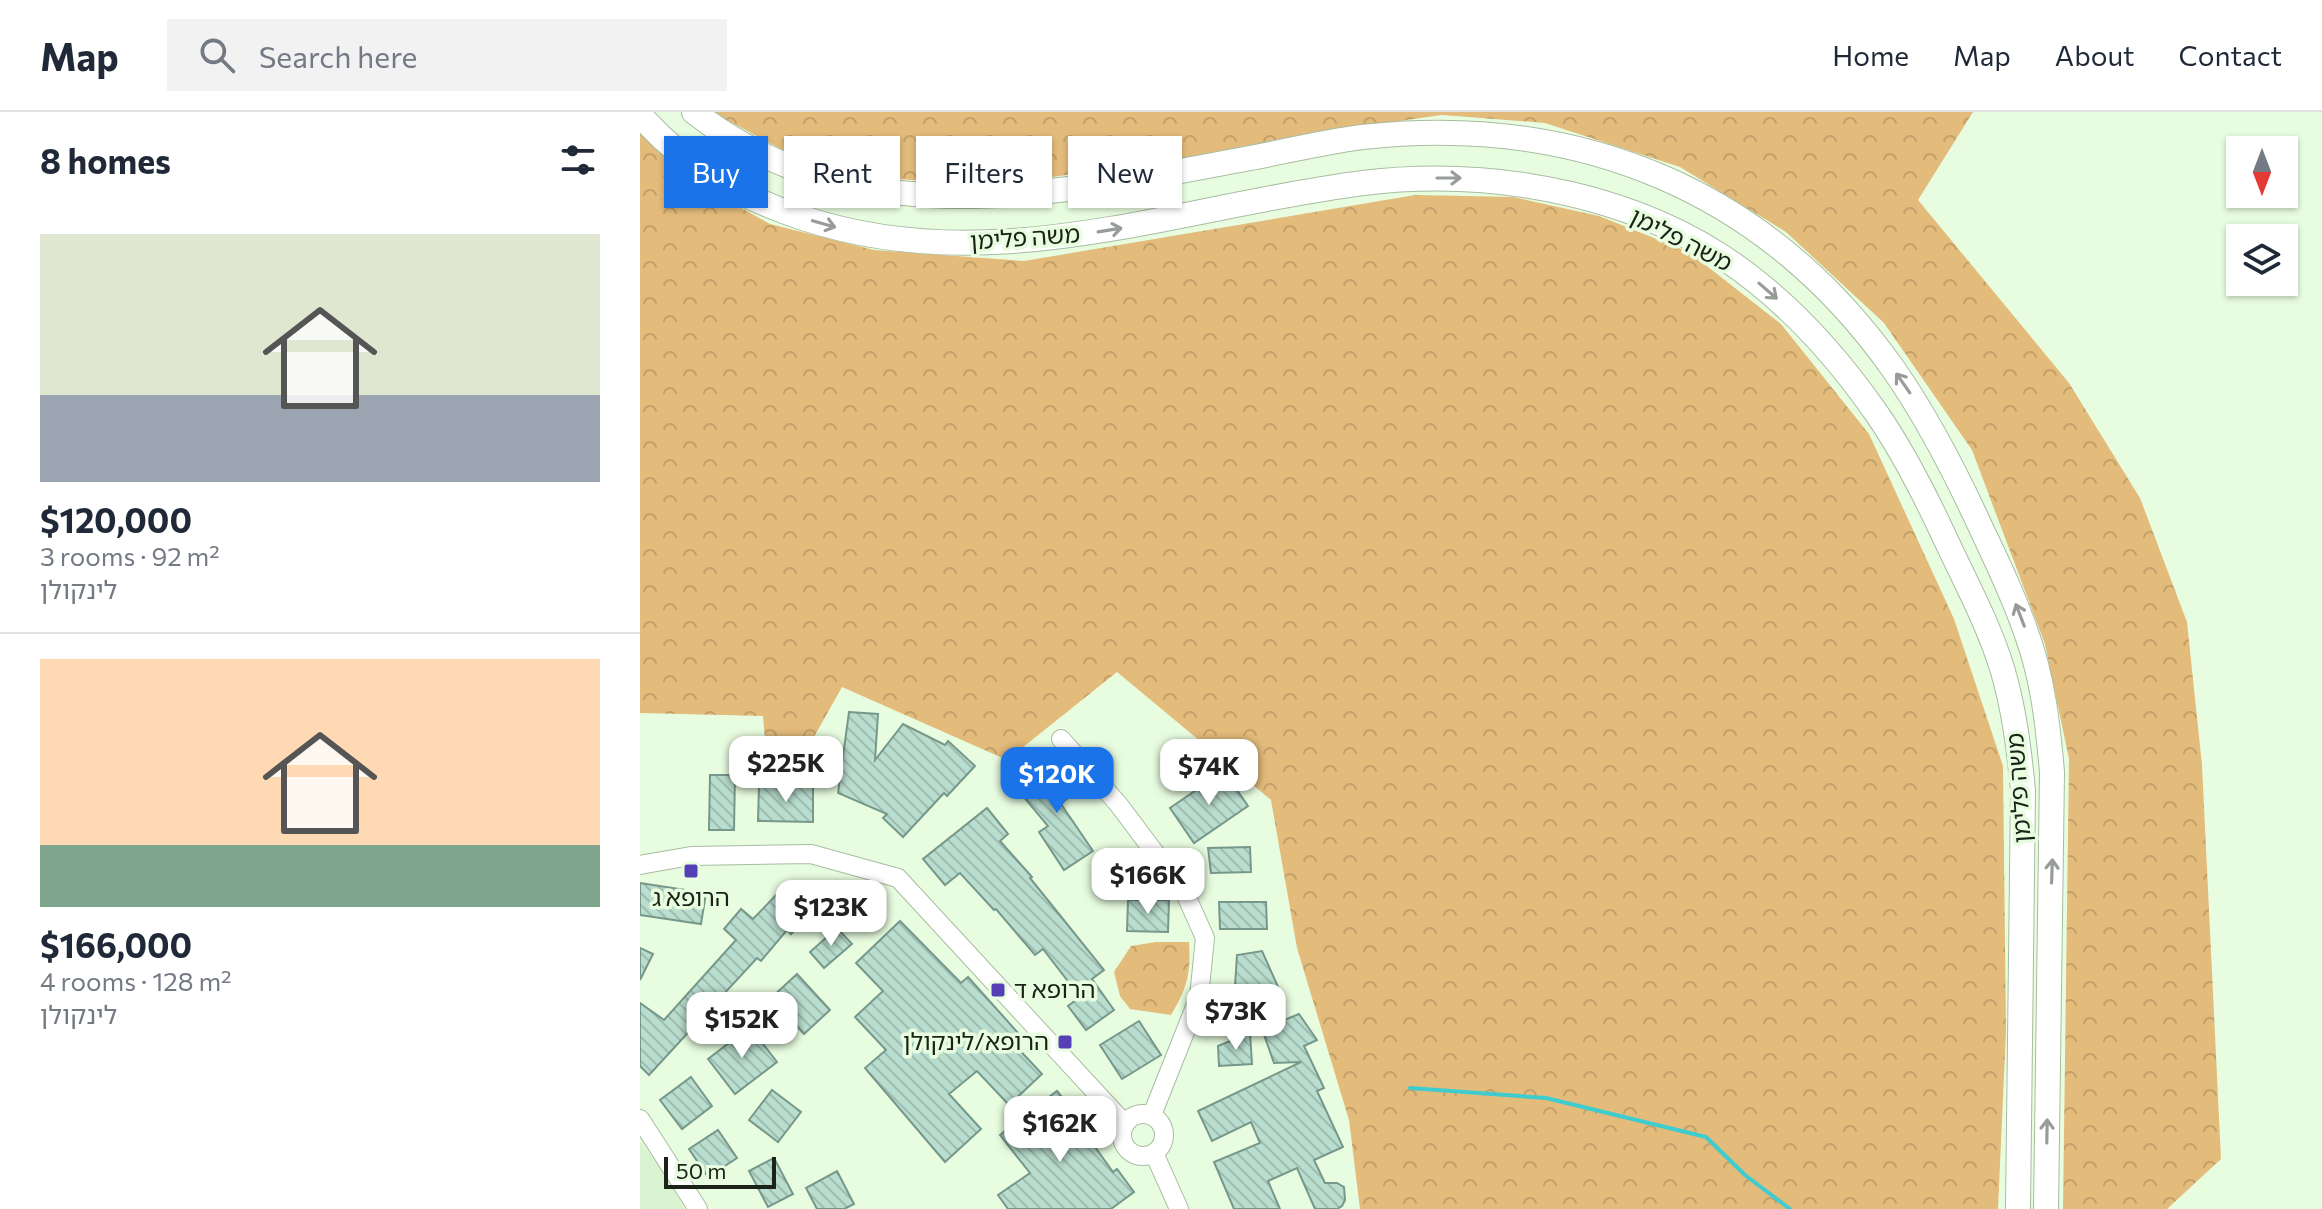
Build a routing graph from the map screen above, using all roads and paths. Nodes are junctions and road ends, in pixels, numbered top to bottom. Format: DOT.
graph roads {
  1 [pos="694,112"];
  2 [pos="640,115"];
  3 [pos="1061,739"];
  4 [pos="640,865"];
  5 [pos="1152,1115"];
  6 [pos="640,1119"];
  7 [pos="1125,1124"];
  8 [pos="1154,1153"];
  9 [pos="698,1209"];
  10 [pos="1179,1209"];
  11 [pos="2018,1209"];
  12 [pos="2046,1209"];
  12 -- 1 [label="main road, משה פלימן, one-way"];
  2 -- 11 [label="main road, משה פלימן, one-way"];
  3 -- 5 [label="street"];
  4 -- 7 [label="street"];
  5 -- 7 [label="street"];
  5 -- 8 [label="street"];
  6 -- 9 [label="street"];
  7 -- 8 [label="street"];
  8 -- 10 [label="street"];
}
